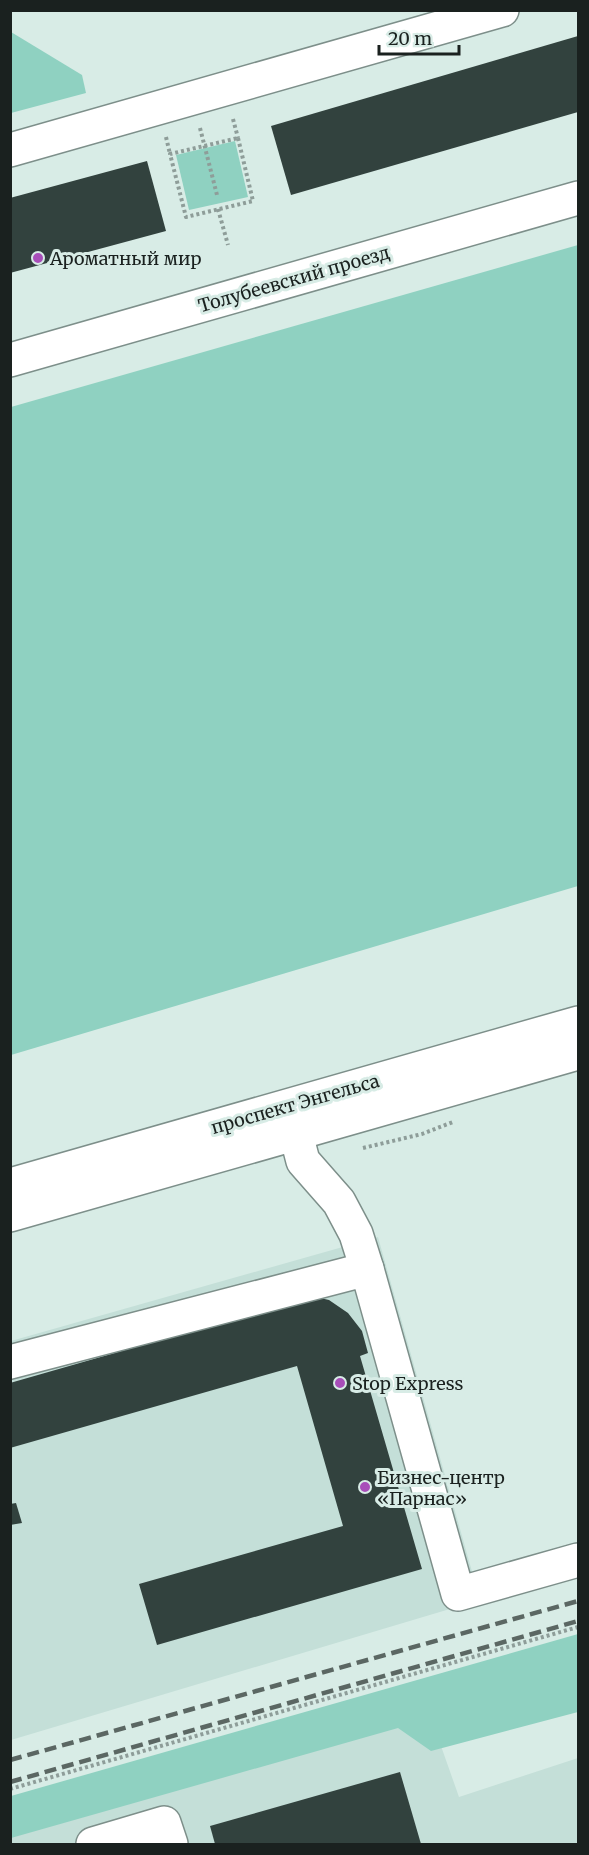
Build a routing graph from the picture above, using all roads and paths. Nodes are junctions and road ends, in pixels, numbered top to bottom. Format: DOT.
graph roads {
  1 [pos="502,10"];
  2 [pos="462,16"];
  3 [pos="233,119"];
  4 [pos="200,128"];
  5 [pos="166,137"];
  6 [pos="238,138"];
  7 [pos="205,146"];
  8 [pos="10,150"];
  9 [pos="170,154"];
  10 [pos="216,195"];
  11 [pos="579,198"];
  12 [pos="218,209"];
  13 [pos="228,245"];
  14 [pos="10,360"];
  15 [pos="579,1023"];
  16 [pos="579,1053"];
  17 [pos="296,1134"];
  18 [pos="10,1185"];
  19 [pos="10,1215"];
  20 [pos="367,1269"];
  21 [pos="10,1362"];
  22 [pos="579,1560"];
  23 [pos="579,1627"];
  24 [pos="10,1789"];
  25 [pos="93,1845"];
  26 [pos="171,1845"];
  1 -- 2 [label="main road"];
  2 -- 8 [label="main road"];
  3 -- 6 [label="path"];
  4 -- 7 [label="path"];
  5 -- 9 [label="path"];
  6 -- 7 [label="path"];
  6 -- 12 [label="path"];
  7 -- 9 [label="path"];
  7 -- 10 [label="path"];
  9 -- 12 [label="path"];
  11 -- 14 [label="main road, Толубеевский проезд"];
  12 -- 13 [label="path"];
  15 -- 18 [label="main road, проспект Энгельса"];
  16 -- 17 [label="main road, проспект Энгельса"];
  17 -- 19 [label="main road, проспект Энгельса"];
  17 -- 20 [label="main road"];
  20 -- 21 [label="main road"];
  20 -- 22 [label="main road"];
  23 -- 24 [label="path"];
  25 -- 26 [label="main road"];
}
